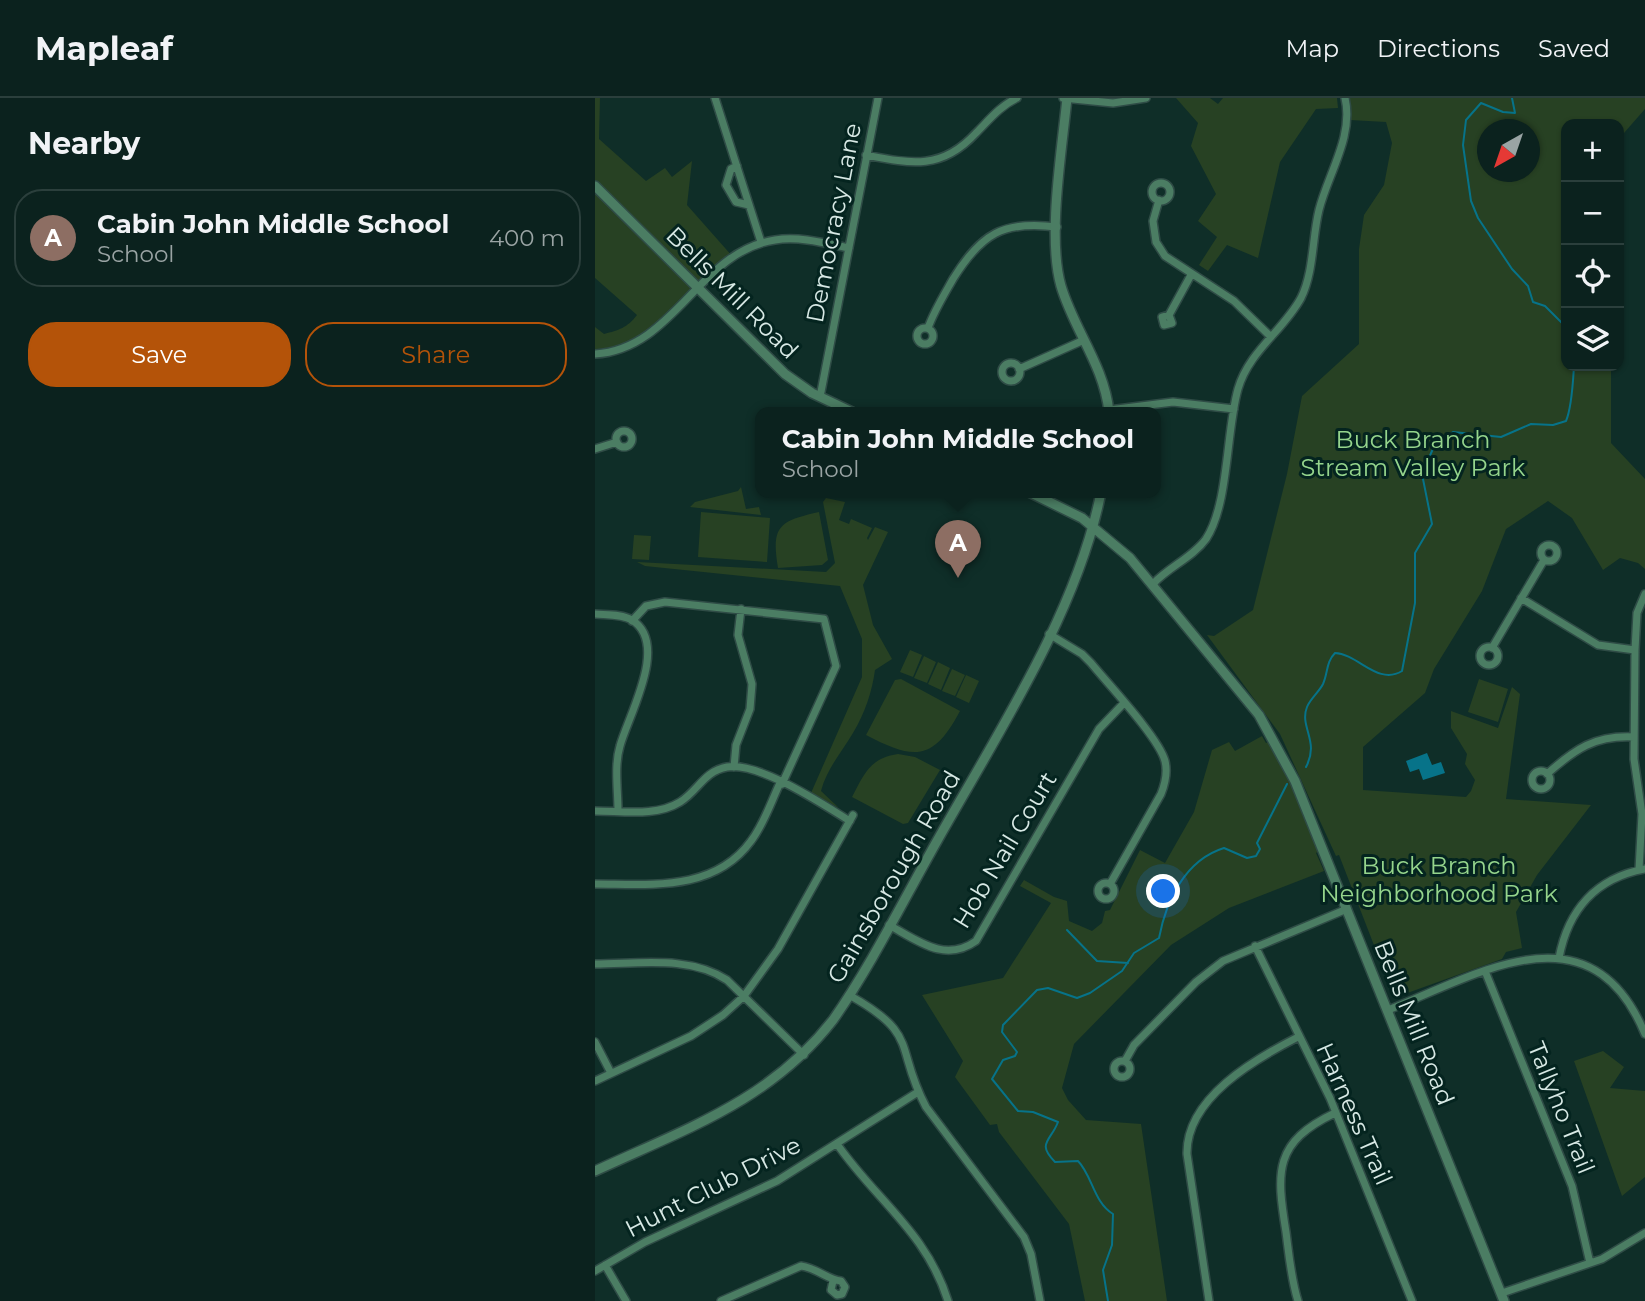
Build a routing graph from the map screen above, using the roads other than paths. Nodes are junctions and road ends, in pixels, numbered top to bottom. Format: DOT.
graph roads {
  1 [pos="715,98"];
  2 [pos="878,98"];
  3 [pos="1017,98"];
  4 [pos="1066,98"];
  5 [pos="1146,98"];
  6 [pos="1345,98"];
  7 [pos="866,155"];
  8 [pos="737,166"];
  9 [pos="595,186"];
  10 [pos="1159,200"];
  11 [pos="750,205"];
  12 [pos="1057,227"];
  13 [pos="761,242"];
  14 [pos="849,248"];
  15 [pos="1191,275"];
  16 [pos="699,289"];
  17 [pos="1169,315"];
  18 [pos="927,328"];
  19 [pos="1271,337"];
  20 [pos="1084,340"];
  21 [pos="595,354"];
  22 [pos="1019,369"];
  23 [pos="820,397"];
  24 [pos="841,407"];
  25 [pos="1108,407"];
  26 [pos="1137,407"];
  27 [pos="1234,410"];
  28 [pos="617,442"];
  29 [pos="595,449"];
  30 [pos="1040,498"];
  31 [pos="1100,498"];
  32 [pos="1094,527"];
  33 [pos="1544,560"];
  34 [pos="1154,583"];
  35 [pos="1645,594"];
  36 [pos="1521,598"];
  37 [pos="741,609"];
  38 [pos="595,614"];
  39 [pos="632,621"];
  40 [pos="1049,634"];
  41 [pos="1492,648"];
  42 [pos="1635,650"];
  43 [pos="1123,704"];
  44 [pos="1633,737"];
  45 [pos="734,767"];
  46 [pos="1547,774"];
  47 [pos="781,783"];
  48 [pos="595,811"];
  49 [pos="618,811"];
  50 [pos="1642,870"];
  51 [pos="595,884"];
  52 [pos="1110,884"];
  53 [pos="1347,909"];
  54 [pos="889,925"];
  55 [pos="1255,946"];
  56 [pos="1559,958"];
  57 [pos="595,964"];
  58 [pos="1485,971"];
  59 [pos="849,995"];
  60 [pos="744,996"];
  61 [pos="1388,1010"];
  62 [pos="1645,1034"];
  63 [pos="1298,1037"];
  64 [pos="595,1042"];
  65 [pos="804,1055"];
  66 [pos="1125,1061"];
  67 [pos="611,1073"];
  68 [pos="595,1081"];
  69 [pos="918,1092"];
  70 [pos="1335,1114"];
  71 [pos="837,1144"];
  72 [pos="595,1171"];
  73 [pos="1645,1234"];
  74 [pos="1590,1263"];
  75 [pos="605,1265"];
  76 [pos="595,1271"];
  77 [pos="834,1281"];
  78 [pos="1503,1297"];
  79 [pos="626,1301"];
  80 [pos="721,1301"];
  81 [pos="948,1301"];
  82 [pos="1040,1301"];
  83 [pos="1209,1301"];
  84 [pos="1298,1301"];
  85 [pos="1412,1301"];
  1 -- 8 [label="street"];
  2 -- 7 [label="street, Democracy Lane"];
  3 -- 7 [label="street"];
  4 -- 5 [label="street"];
  4 -- 12 [label="street"];
  6 -- 19 [label="street"];
  7 -- 14 [label="street, Democracy Lane"];
  8 -- 11 [label="street"];
  8 -- 11 [label="street"];
  9 -- 16 [label="street, Bells Mill Road"];
  10 -- 15 [label="street"];
  11 -- 13 [label="street"];
  12 -- 18 [label="street"];
  12 -- 20 [label="street"];
  13 -- 14 [label="street"];
  13 -- 16 [label="street"];
  14 -- 23 [label="street, Democracy Lane"];
  15 -- 17 [label="street"];
  15 -- 19 [label="street"];
  16 -- 21 [label="street"];
  16 -- 23 [label="street, Bells Mill Road"];
  19 -- 27 [label="street"];
  20 -- 22 [label="street"];
  20 -- 25 [label="street"];
  23 -- 24 [label="street, Bells Mill Road"];
  26 -- 27 [label="street"];
  27 -- 34 [label="street"];
  28 -- 29 [label="street"];
  30 -- 32 [label="street, Bells Mill Road"];
  31 -- 32 [label="street, Gainsborough Road"];
  32 -- 34 [label="street, Bells Mill Road"];
  32 -- 40 [label="street, Gainsborough Road"];
  33 -- 36 [label="street"];
  34 -- 53 [label="street, Bells Mill Road"];
  35 -- 42 [label="street"];
  36 -- 41 [label="street"];
  36 -- 42 [label="street"];
  37 -- 39 [label="street"];
  37 -- 45 [label="street"];
  37 -- 47 [label="street"];
  38 -- 39 [label="street"];
  39 -- 49 [label="street"];
  40 -- 43 [label="street"];
  40 -- 54 [label="street, Gainsborough Road"];
  42 -- 44 [label="street"];
  43 -- 52 [label="street"];
  43 -- 54 [label="street, Hob Nail Court"];
  44 -- 46 [label="street"];
  44 -- 50 [label="street"];
  45 -- 47 [label="street"];
  45 -- 49 [label="street"];
  47 -- 51 [label="street"];
  47 -- 60 [label="street"];
  48 -- 49 [label="street"];
  50 -- 56 [label="street"];
  53 -- 55 [label="street"];
  53 -- 61 [label="street, Bells Mill Road"];
  54 -- 59 [label="street, Gainsborough Road"];
  55 -- 63 [label="street, Harness Trail"];
  55 -- 66 [label="street"];
  56 -- 58 [label="street"];
  56 -- 62 [label="street"];
  57 -- 60 [label="street"];
  58 -- 61 [label="street"];
  58 -- 74 [label="street, Tallyho Trail"];
  59 -- 65 [label="street, Gainsborough Road"];
  59 -- 69 [label="street"];
  60 -- 65 [label="street"];
  60 -- 67 [label="street"];
  61 -- 78 [label="street, Bells Mill Road"];
  63 -- 70 [label="street, Harness Trail"];
  63 -- 83 [label="street"];
  64 -- 67 [label="street"];
  65 -- 72 [label="street, Gainsborough Road"];
  67 -- 68 [label="street"];
  69 -- 71 [label="street, Hunt Club Drive"];
  69 -- 82 [label="street"];
  70 -- 84 [label="street"];
  70 -- 85 [label="street, Harness Trail"];
  71 -- 75 [label="street, Hunt Club Drive"];
  71 -- 81 [label="street"];
  73 -- 74 [label="street"];
  74 -- 78 [label="street"];
  75 -- 76 [label="street, Hunt Club Drive"];
  75 -- 79 [label="street"];
  77 -- 80 [label="street"];
}
